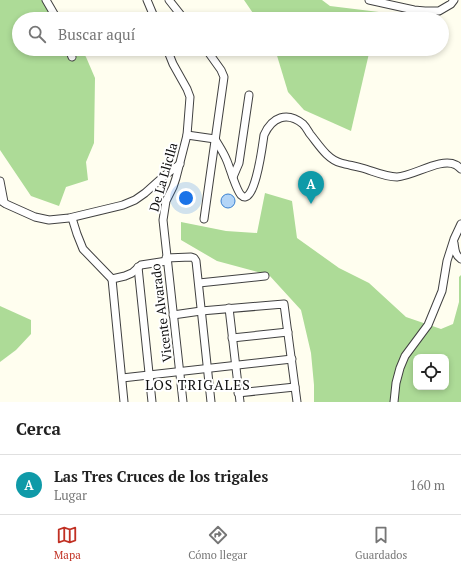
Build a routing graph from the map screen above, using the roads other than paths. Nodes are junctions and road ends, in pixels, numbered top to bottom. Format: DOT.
graph roads {
  1 [pos="46,0"];
  2 [pos="147,0"];
  3 [pos="169,0"];
  4 [pos="369,0"];
  5 [pos="454,0"];
  6 [pos="386,2"];
  7 [pos="53,12"];
  8 [pos="152,12"];
  9 [pos="178,12"];
  10 [pos="170,56"];
  11 [pos="211,56"];
  12 [pos="250,95"];
  13 [pos="187,135"];
  14 [pos="215,139"];
  15 [pos="228,163"];
  16 [pos="239,163"];
  17 [pos="180,164"];
  18 [pos="461,169"];
  19 [pos="233,177"];
  20 [pos="0,181"];
  21 [pos="2,201"];
  22 [pos="72,218"];
  23 [pos="204,219"];
  24 [pos="163,220"];
  25 [pos="461,224"];
  26 [pos="454,239"];
  27 [pos="461,259"];
  28 [pos="166,260"];
  29 [pos="138,267"];
  30 [pos="265,276"];
  31 [pos="112,279"];
  32 [pos="198,283"];
  33 [pos="229,308"];
  34 [pos="202,311"];
  35 [pos="173,315"];
  36 [pos="288,332"];
  37 [pos="232,338"];
  38 [pos="292,359"];
  39 [pos="235,365"];
  40 [pos="207,369"];
  41 [pos="180,371"];
  42 [pos="149,374"];
  43 [pos="122,378"];
  44 [pos="295,387"];
  45 [pos="238,393"];
  46 [pos="124,402"];
  47 [pos="152,402"];
  48 [pos="182,402"];
  49 [pos="211,402"];
  50 [pos="240,402"];
  51 [pos="297,402"];
  52 [pos="394,402"];
  1 -- 7 [label="street"];
  2 -- 8 [label="street"];
  3 -- 9 [label="street"];
  4 -- 6 [label="street"];
  5 -- 6 [label="street"];
  10 -- 13 [label="street, De La Lliclla"];
  11 -- 14 [label="street"];
  12 -- 16 [label="street"];
  13 -- 14 [label="street"];
  13 -- 17 [label="street, De La Lliclla"];
  14 -- 15 [label="street"];
  14 -- 23 [label="street"];
  15 -- 16 [label="street"];
  15 -- 19 [label="street"];
  16 -- 19 [label="street"];
  17 -- 22 [label="street"];
  17 -- 24 [label="street, De La Lliclla"];
  18 -- 19 [label="street"];
  20 -- 21 [label="street"];
  21 -- 22 [label="street"];
  22 -- 31 [label="street"];
  24 -- 28 [label="street, Vicente Alvarado"];
  25 -- 26 [label="street"];
  26 -- 27 [label="street"];
  26 -- 52 [label="street"];
  28 -- 29 [label="street"];
  28 -- 32 [label="street"];
  28 -- 35 [label="street, Vicente Alvarado"];
  29 -- 31 [label="street"];
  29 -- 42 [label="street"];
  30 -- 32 [label="street"];
  31 -- 43 [label="street"];
  32 -- 34 [label="street"];
  33 -- 34 [label="street"];
  33 -- 36 [label="street"];
  33 -- 37 [label="street"];
  34 -- 35 [label="street"];
  34 -- 40 [label="street"];
  35 -- 41 [label="street, Vicente Alvarado"];
  36 -- 37 [label="street"];
  36 -- 38 [label="street"];
  37 -- 39 [label="street"];
  38 -- 39 [label="street"];
  38 -- 44 [label="street"];
  39 -- 40 [label="street"];
  39 -- 45 [label="street"];
  40 -- 41 [label="street"];
  40 -- 49 [label="street"];
  41 -- 42 [label="street"];
  41 -- 48 [label="street, Vicente Alvarado"];
  42 -- 43 [label="street"];
  42 -- 47 [label="street"];
  43 -- 46 [label="street"];
  44 -- 45 [label="street"];
  44 -- 51 [label="street"];
  45 -- 50 [label="street"];
}
